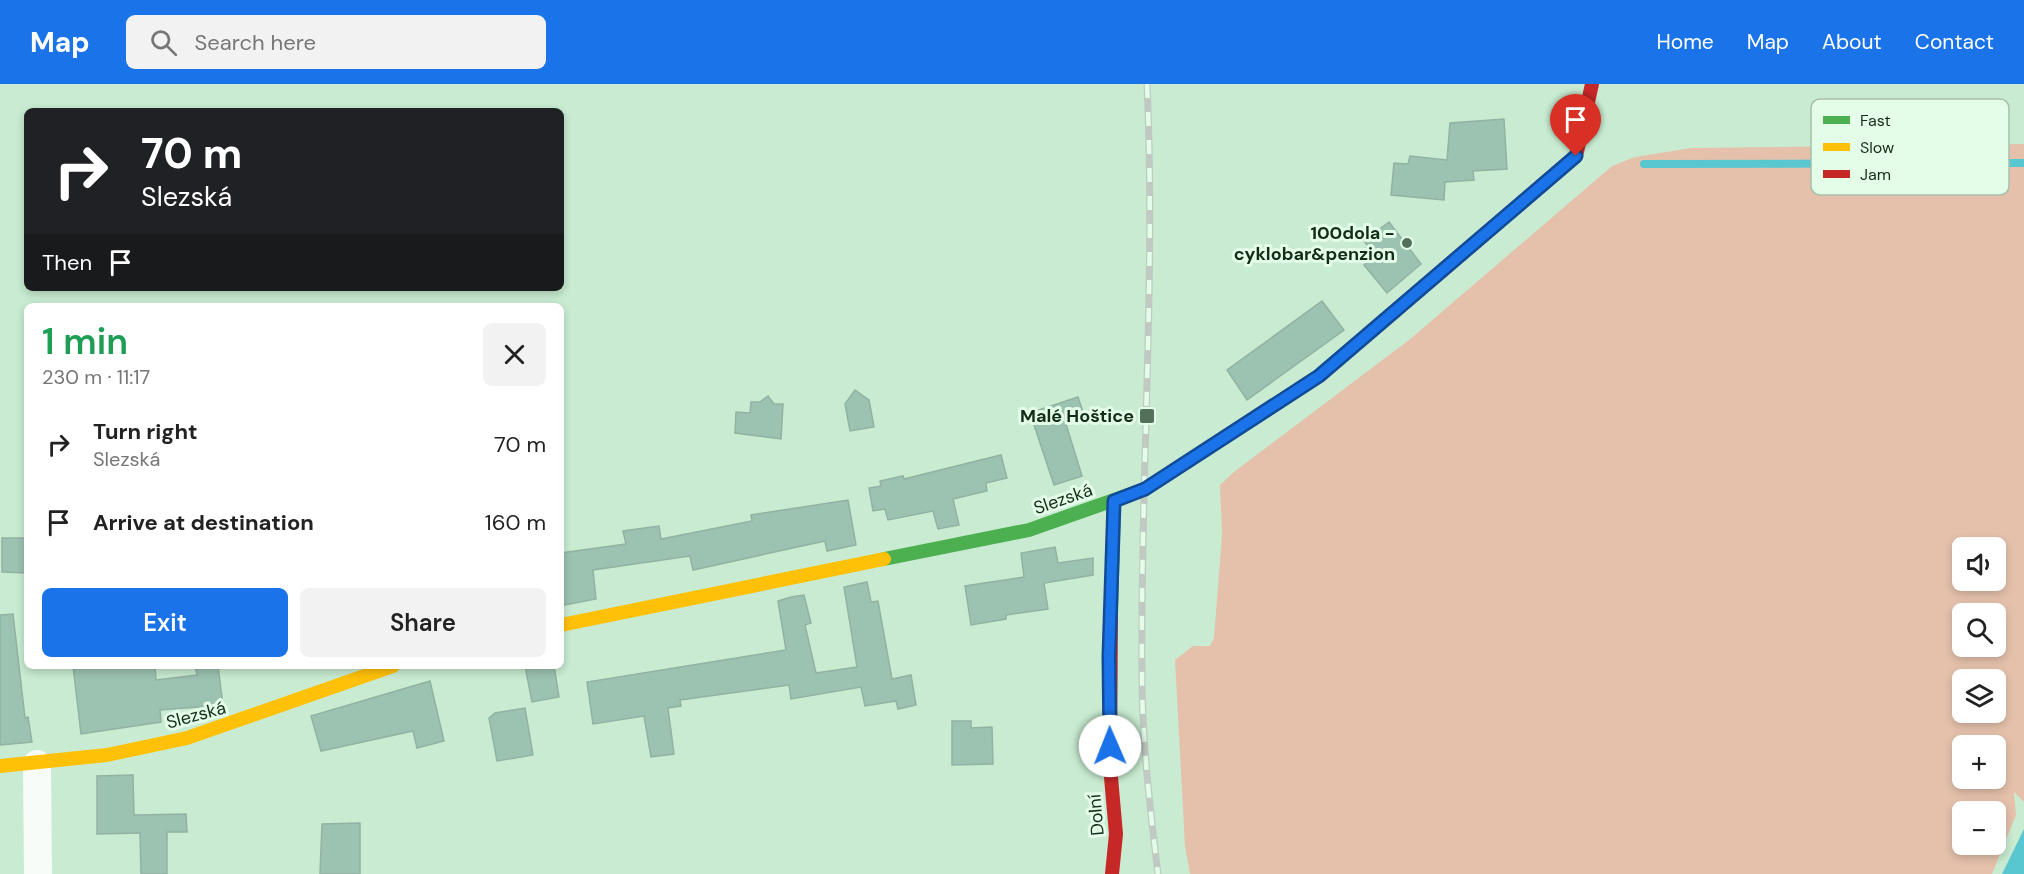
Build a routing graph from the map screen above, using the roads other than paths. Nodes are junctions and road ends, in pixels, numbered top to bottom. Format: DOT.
graph roads {
  1 [pos="1592,84"];
  2 [pos="1114,501"];
  3 [pos="564,624"];
  4 [pos="385,669"];
  5 [pos="37,764"];
  6 [pos="0,766"];
  7 [pos="38,874"];
  8 [pos="1112,874"];
  1 -- 2 [label="street, Slezská"];
  2 -- 3 [label="street, Slezská"];
  2 -- 8 [label="street, Dolní"];
  4 -- 5 [label="street, Slezská"];
  5 -- 6 [label="street, Slezská"];
  5 -- 7 [label="street"];
}
